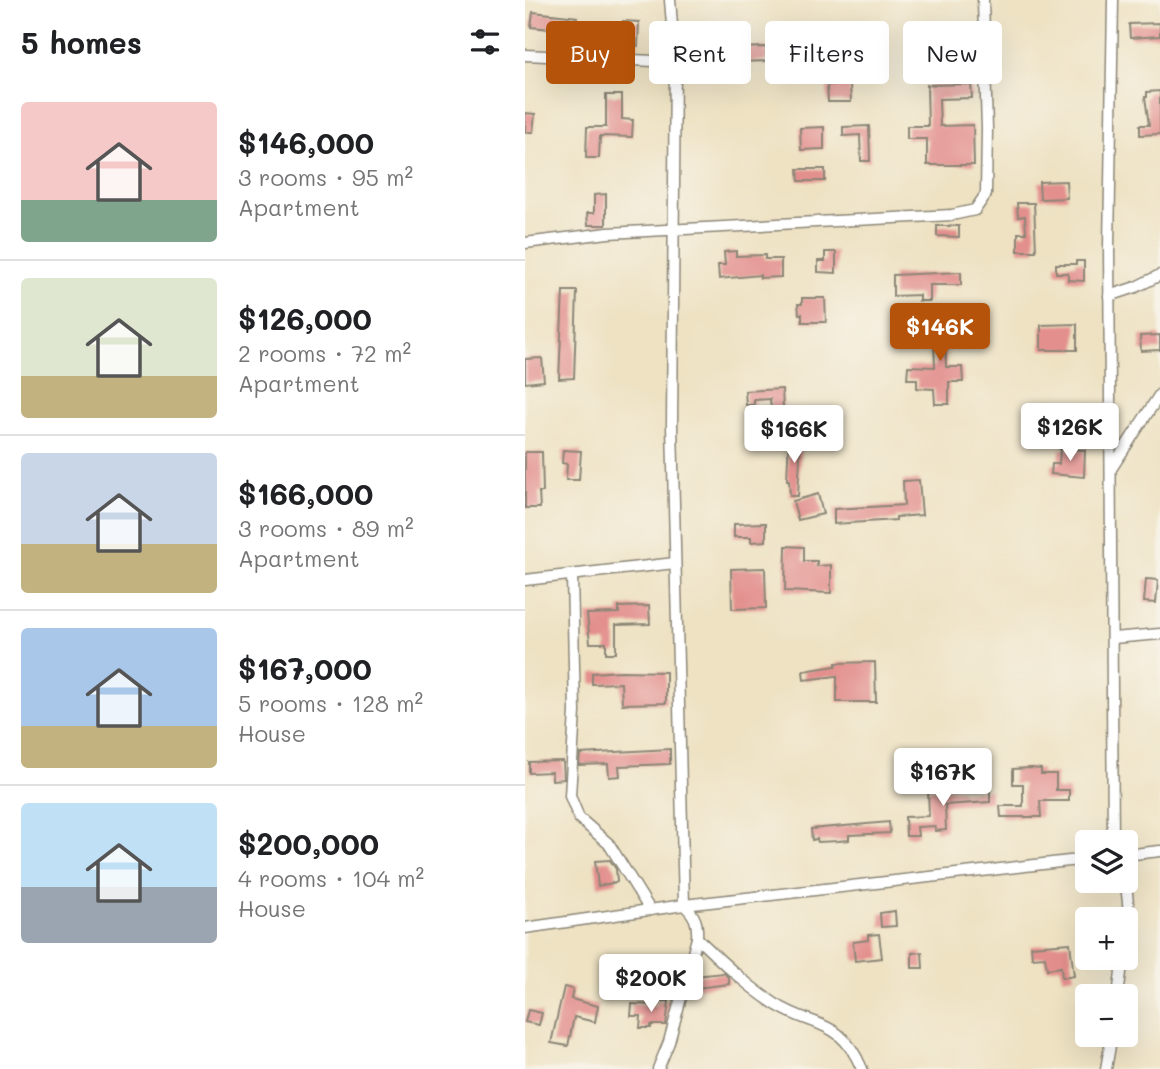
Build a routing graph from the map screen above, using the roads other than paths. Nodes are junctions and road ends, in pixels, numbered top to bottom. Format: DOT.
graph roads {
  1 [pos="670,0"];
  2 [pos="983,0"];
  3 [pos="1114,0"];
  4 [pos="672,21"];
  5 [pos="525,55"];
  6 [pos="649,61"];
  7 [pos="675,84"];
  8 [pos="673,230"];
  9 [pos="525,243"];
  10 [pos="1160,275"];
  11 [pos="1109,296"];
  12 [pos="1160,394"];
  13 [pos="1111,470"];
  14 [pos="675,563"];
  15 [pos="572,575"];
  16 [pos="525,580"];
  17 [pos="1160,634"];
  18 [pos="1113,638"];
  19 [pos="1114,830"];
  20 [pos="1160,851"];
  21 [pos="1138,854"];
  22 [pos="1075,860"];
  23 [pos="684,905"];
  24 [pos="650,910"];
  25 [pos="525,928"];
  26 [pos="697,938"];
  27 [pos="1110,1047"];
  28 [pos="658,1069"];
  29 [pos="862,1069"];
  30 [pos="1106,1069"];
  1 -- 4 [label="street"];
  2 -- 8 [label="street"];
  3 -- 11 [label="street"];
  5 -- 6 [label="street"];
  7 -- 8 [label="street"];
  8 -- 9 [label="street"];
  8 -- 14 [label="street"];
  10 -- 11 [label="street"];
  11 -- 13 [label="street"];
  12 -- 13 [label="street"];
  13 -- 18 [label="street"];
  14 -- 15 [label="street"];
  14 -- 23 [label="street"];
  15 -- 16 [label="street"];
  15 -- 24 [label="street"];
  17 -- 18 [label="street"];
  18 -- 19 [label="street"];
  20 -- 21 [label="street"];
  22 -- 23 [label="street"];
  23 -- 24 [label="street"];
  23 -- 26 [label="street"];
  24 -- 25 [label="street"];
  26 -- 28 [label="street"];
  26 -- 29 [label="street"];
  27 -- 30 [label="street"];
}
